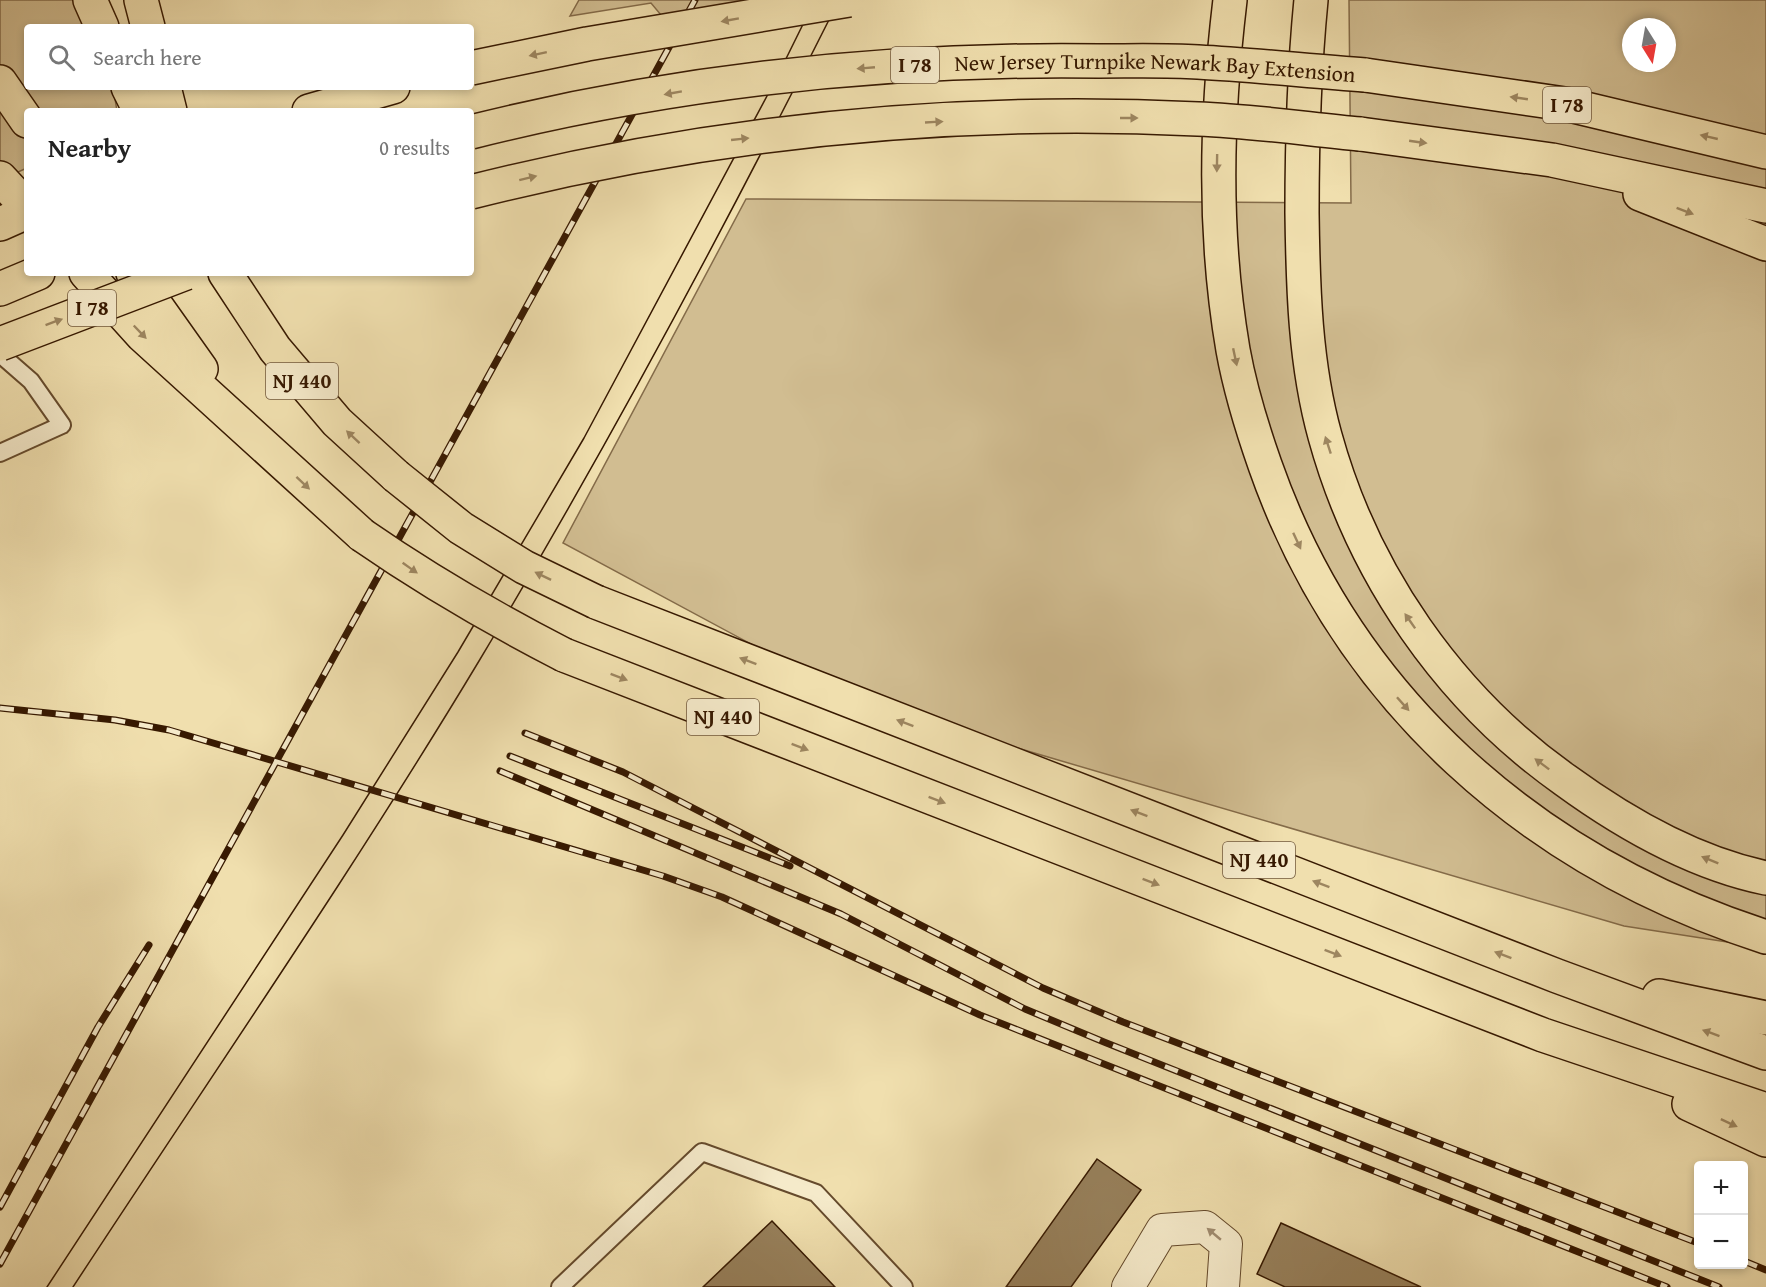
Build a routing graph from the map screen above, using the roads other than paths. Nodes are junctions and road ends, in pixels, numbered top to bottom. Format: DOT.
graph roads {
  1 [pos="90,0"];
  2 [pos="141,0"];
  3 [pos="849,0"];
  4 [pos="1230,0"];
  5 [pos="1311,0"];
  6 [pos="101,24"];
  7 [pos="147,24"];
  8 [pos="474,67"];
  9 [pos="0,82"];
  10 [pos="130,90"];
  11 [pos="165,90"];
  12 [pos="382,90"];
  13 [pos="138,108"];
  14 [pos="169,108"];
  15 [pos="320,108"];
  16 [pos="24,117"];
  17 [pos="474,131"];
  18 [pos="1766,152"];
  19 [pos="1552,160"];
  20 [pos="0,178"];
  21 [pos="474,191"];
  22 [pos="24,204"];
  23 [pos="1766,206"];
  24 [pos="24,214"];
  25 [pos="0,224"];
  26 [pos="1766,244"];
  27 [pos="31,276"];
  28 [pos="89,276"];
  29 [pos="135,276"];
  30 [pos="178,276"];
  31 [pos="227,276"];
  32 [pos="0,289"];
  33 [pos="0,344"];
  34 [pos="0,354"];
  35 [pos="260,443"];
  36 [pos="0,453"];
  37 [pos="1766,878"];
  38 [pos="1766,937"];
  39 [pos="1557,976"];
  40 [pos="1766,1018"];
  41 [pos="1544,1035"];
  42 [pos="1766,1053"];
  43 [pos="1766,1110"];
  44 [pos="1766,1140"];
  45 [pos="560,1287"];
  46 [pos="904,1287"];
  47 [pos="1128,1287"];
  48 [pos="1222,1287"];
  1 -- 6 [label="highway"];
  2 -- 7 [label="highway"];
  3 -- 8 [label="highway, one-way, bridge"];
  4 -- 38 [label="highway, one-way"];
  37 -- 5 [label="highway, one-way"];
  9 -- 16 [label="highway"];
  10 -- 13 [label="highway"];
  11 -- 14 [label="highway"];
  12 -- 15 [label="highway"];
  18 -- 17 [label="highway, New Jersey Turnpike Newark Bay Extension / I 78, one-way, bridge"];
  21 -- 19 [label="highway, one-way, bridge"];
  19 -- 23 [label="highway"];
  19 -- 26 [label="highway, one-way"];
  20 -- 22 [label="highway"];
  24 -- 25 [label="highway"];
  27 -- 32 [label="highway"];
  28 -- 35 [label="highway, NJ 440, one-way"];
  29 -- 35 [label="highway"];
  33 -- 30 [label="highway, I 78, one-way, bridge"];
  39 -- 31 [label="highway, NJ 440, one-way, bridge"];
  34 -- 36 [label="lane"];
  35 -- 41 [label="highway, NJ 440, one-way, bridge"];
  39 -- 40 [label="highway"];
  42 -- 39 [label="highway, NJ 440, one-way"];
  41 -- 43 [label="highway, NJ 440"];
  41 -- 44 [label="highway, one-way"];
  45 -- 46 [label="lane"];
  48 -- 47 [label="street, one-way"];
}
